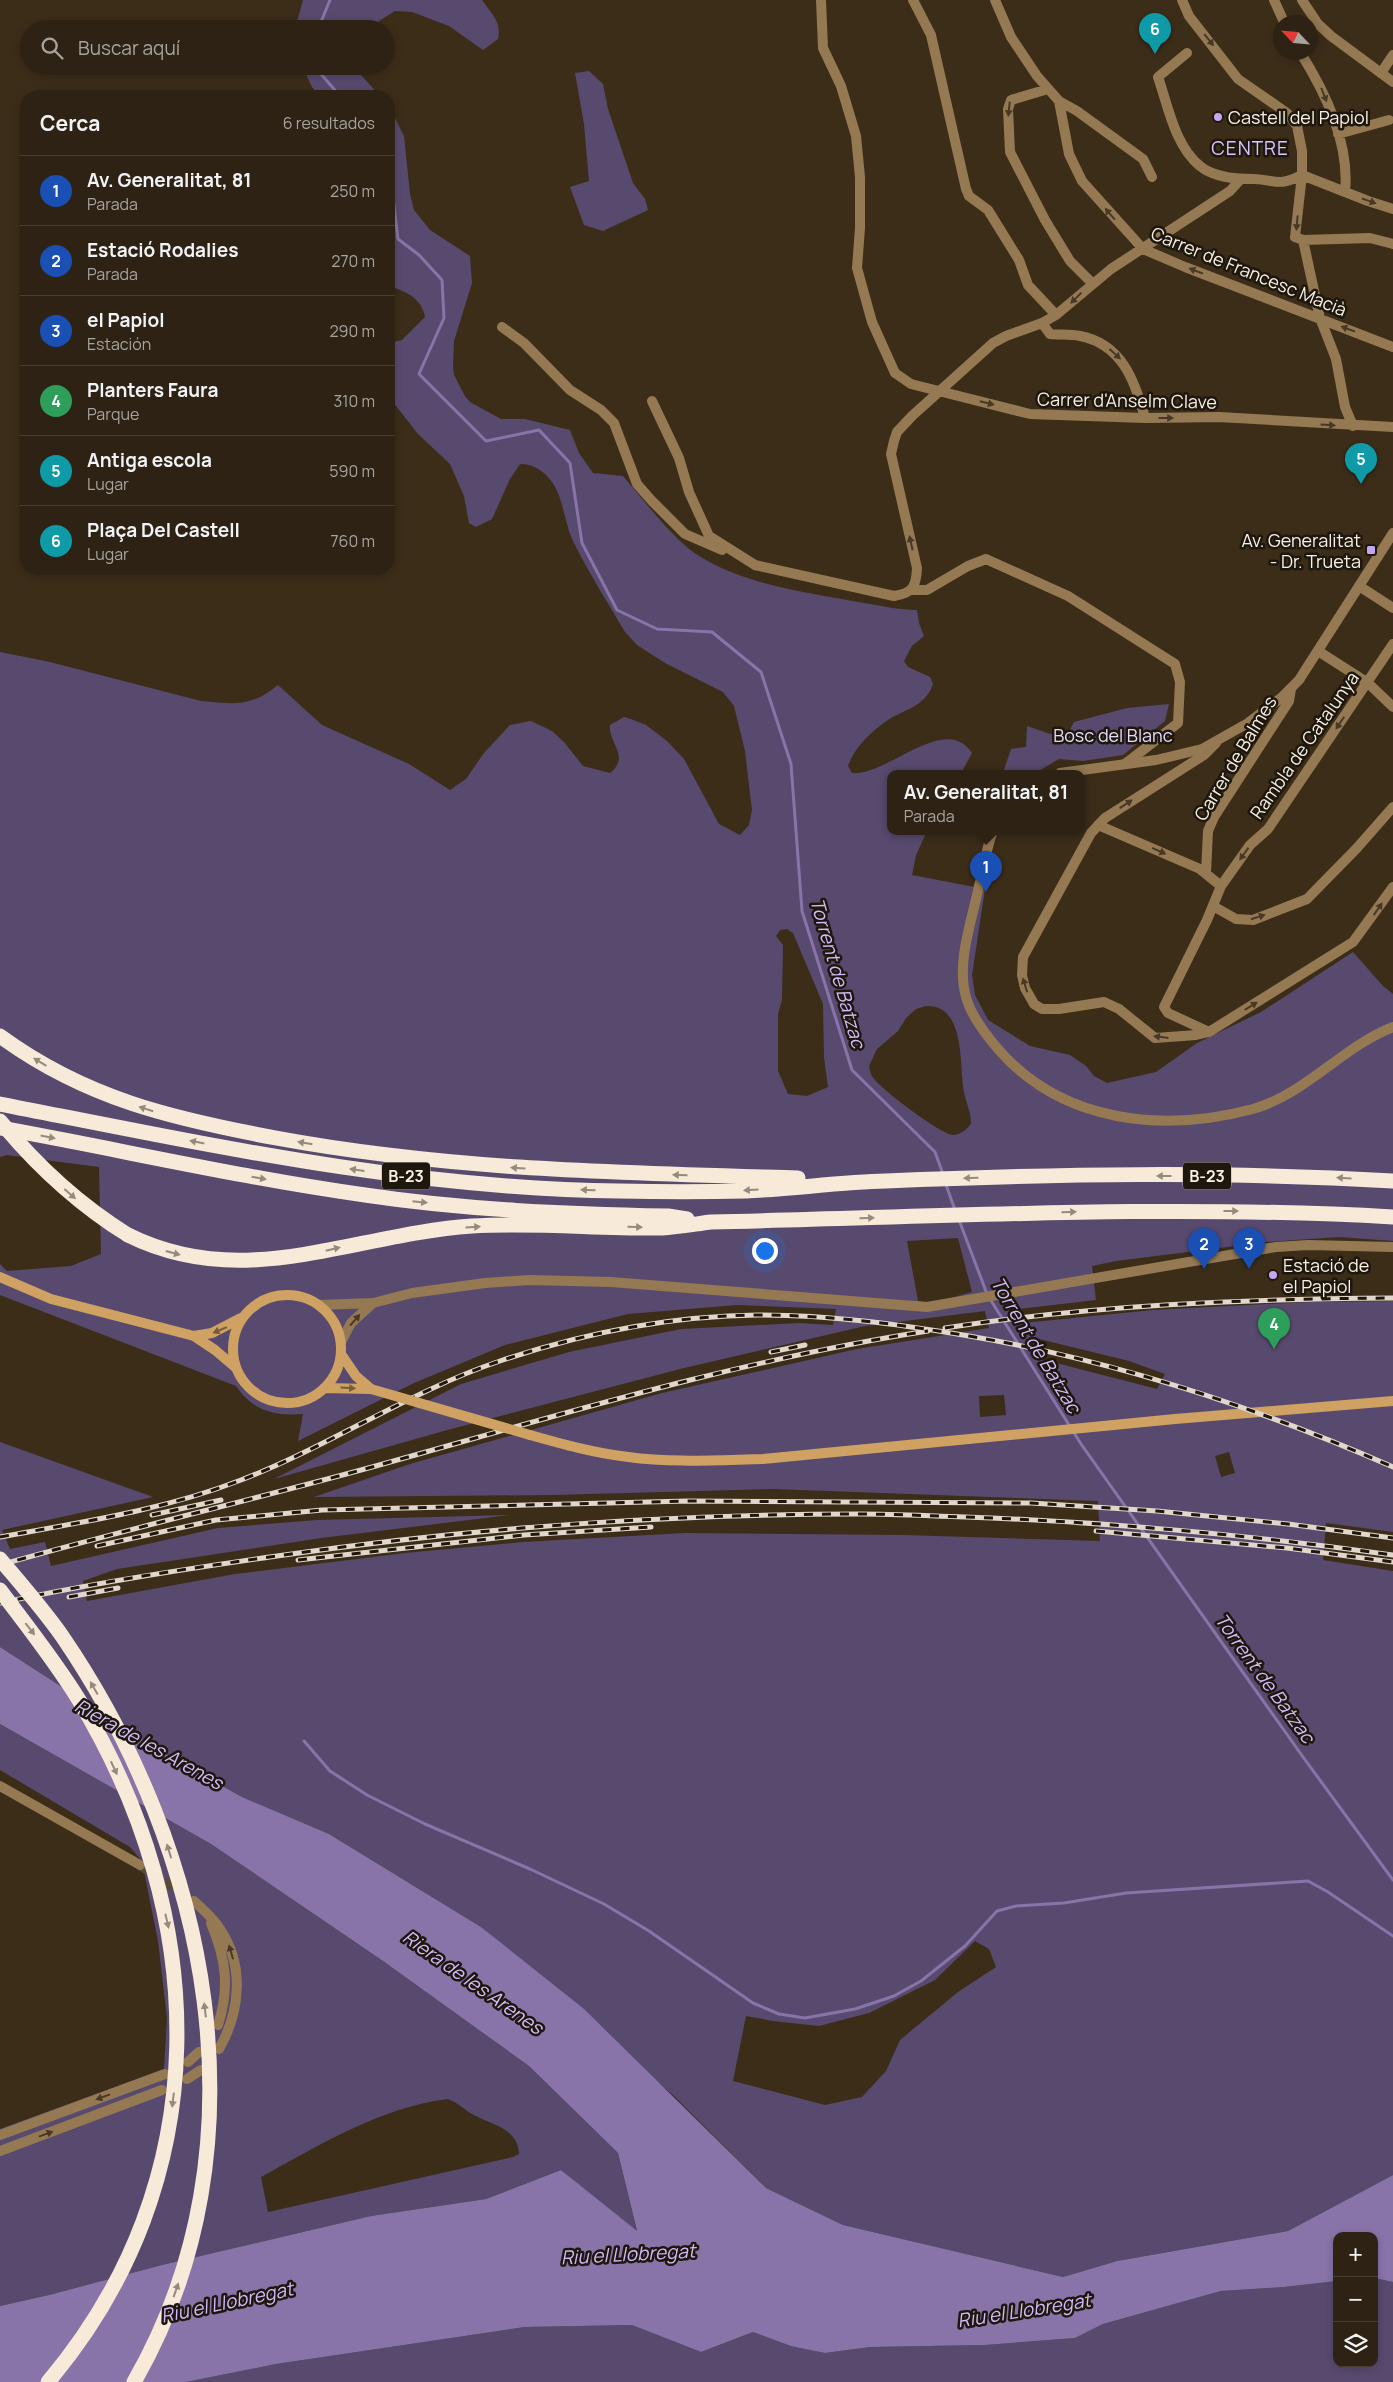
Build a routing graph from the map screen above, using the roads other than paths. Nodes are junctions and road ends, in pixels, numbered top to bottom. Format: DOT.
graph roads {
  1 [pos="821,0"];
  2 [pos="912,0"];
  3 [pos="995,0"];
  4 [pos="1182,0"];
  5 [pos="1274,0"];
  6 [pos="1302,0"];
  7 [pos="1281,15"];
  8 [pos="1187,52"];
  9 [pos="1393,55"];
  10 [pos="1305,60"];
  11 [pos="1381,73"];
  12 [pos="1393,82"];
  13 [pos="1048,89"];
  14 [pos="1059,101"];
  15 [pos="1390,120"];
  16 [pos="1338,134"];
  17 [pos="1302,175"];
  18 [pos="1152,177"];
  19 [pos="1240,180"];
  20 [pos="1345,192"];
  21 [pos="1393,208"];
  22 [pos="1303,240"];
  23 [pos="1393,244"];
  24 [pos="1143,249"];
  25 [pos="1092,283"];
  26 [pos="1056,315"];
  27 [pos="1320,318"];
  28 [pos="1042,323"];
  29 [pos="502,327"];
  30 [pos="1393,347"];
  31 [pos="940,392"];
  32 [pos="652,402"];
  33 [pos="1145,418"];
  34 [pos="1353,426"];
  35 [pos="1393,427"];
  36 [pos="1393,533"];
  37 [pos="755,565"];
  38 [pos="1359,586"];
  39 [pos="912,590"];
  40 [pos="1393,608"];
  41 [pos="1393,644"];
  42 [pos="1318,651"];
  43 [pos="1368,683"];
  44 [pos="1291,689"];
  45 [pos="1393,707"];
  46 [pos="1217,742"];
  47 [pos="1125,764"];
  48 [pos="1082,770"];
  49 [pos="1393,807"];
  50 [pos="1098,825"];
  51 [pos="992,835"];
  52 [pos="1206,873"];
  53 [pos="1221,886"];
  54 [pos="1393,887"];
  55 [pos="1213,906"];
  56 [pos="1393,1027"];
  57 [pos="1209,1032"];
  58 [pos="0,1036"];
  59 [pos="0,1104"];
  60 [pos="0,1121"];
  61 [pos="0,1128"];
  62 [pos="1393,1181"];
  63 [pos="817,1182"];
  64 [pos="1393,1217"];
  65 [pos="711,1222"];
  66 [pos="1393,1246"];
  67 [pos="0,1277"];
  68 [pos="373,1303"];
  69 [pos="319,1305"];
  70 [pos="244,1316"];
  71 [pos="194,1336"];
  72 [pos="341,1342"];
  73 [pos="341,1354"];
  74 [pos="235,1367"];
  75 [pos="324,1388"];
  76 [pos="371,1390"];
  77 [pos="1393,1401"];
  78 [pos="0,1559"];
  79 [pos="0,1590"];
  80 [pos="0,1786"];
  81 [pos="140,1865"];
  82 [pos="194,1901"];
  83 [pos="207,1915"];
  84 [pos="218,2025"];
  85 [pos="219,2049"];
  86 [pos="199,2052"];
  87 [pos="188,2062"];
  88 [pos="201,2070"];
  89 [pos="165,2074"];
  90 [pos="187,2079"];
  91 [pos="162,2090"];
  92 [pos="0,2135"];
  93 [pos="0,2151"];
  94 [pos="48,2382"];
  95 [pos="134,2382"];
  1 -- 31 [label="street, Carrer d'Anselm Clave"];
  2 -- 26 [label="street"];
  3 -- 13 [label="street"];
  4 -- 17 [label="street, one-way"];
  5 -- 7 [label="street"];
  6 -- 11 [label="street"];
  8 -- 19 [label="street"];
  9 -- 11 [label="street"];
  10 -- 16 [label="street, one-way"];
  11 -- 12 [label="street"];
  13 -- 14 [label="street"];
  13 -- 25 [label="street, one-way"];
  14 -- 18 [label="street"];
  24 -- 14 [label="street, Carrer de Francesc Macià, one-way"];
  15 -- 16 [label="street"];
  16 -- 20 [label="street"];
  17 -- 19 [label="street"];
  17 -- 20 [label="street"];
  17 -- 22 [label="street, one-way"];
  19 -- 24 [label="street"];
  20 -- 21 [label="street, one-way"];
  22 -- 23 [label="street"];
  22 -- 27 [label="street"];
  24 -- 25 [label="street"];
  27 -- 24 [label="street, Carrer de Francesc Macià, one-way"];
  25 -- 26 [label="street, one-way"];
  26 -- 28 [label="street"];
  30 -- 27 [label="street, Carrer de Francesc Macià, one-way"];
  27 -- 34 [label="street"];
  28 -- 31 [label="street"];
  28 -- 33 [label="street, one-way"];
  29 -- 37 [label="street"];
  31 -- 33 [label="street, Carrer d'Anselm Clave, one-way"];
  39 -- 31 [label="street, one-way"];
  32 -- 37 [label="street"];
  33 -- 34 [label="street, Carrer d'Anselm Clave, one-way"];
  34 -- 35 [label="street, Carrer d'Anselm Clave"];
  36 -- 38 [label="street"];
  37 -- 39 [label="street"];
  38 -- 40 [label="street"];
  38 -- 42 [label="street"];
  39 -- 47 [label="street"];
  41 -- 43 [label="street, Rambla de Catalunya"];
  42 -- 43 [label="street"];
  42 -- 44 [label="street"];
  43 -- 45 [label="street"];
  43 -- 53 [label="street, Rambla de Catalunya, one-way"];
  44 -- 46 [label="street"];
  44 -- 52 [label="street, Carrer de Balmes"];
  46 -- 47 [label="street"];
  50 -- 46 [label="street, one-way"];
  47 -- 48 [label="street"];
  55 -- 49 [label="street, one-way"];
  50 -- 52 [label="street, one-way"];
  57 -- 50 [label="street, one-way"];
  51 -- 56 [label="street"];
  52 -- 53 [label="street"];
  53 -- 55 [label="street"];
  57 -- 54 [label="street, one-way"];
  55 -- 57 [label="street"];
  63 -- 58 [label="highway, one-way"];
  63 -- 59 [label="highway, B-23, one-way"];
  60 -- 65 [label="highway, one-way, bridge"];
  61 -- 65 [label="highway, B-23, one-way"];
  62 -- 63 [label="highway, B-23, one-way"];
  65 -- 64 [label="highway, B-23, one-way"];
  66 -- 68 [label="street"];
  67 -- 71 [label="main road"];
  68 -- 69 [label="street"];
  72 -- 68 [label="street, one-way"];
  69 -- 70 [label="main road"];
  69 -- 72 [label="main road"];
  70 -- 71 [label="main road, one-way"];
  70 -- 74 [label="main road"];
  71 -- 74 [label="main road"];
  72 -- 73 [label="main road"];
  73 -- 75 [label="main road"];
  73 -- 76 [label="main road"];
  74 -- 75 [label="main road"];
  75 -- 76 [label="main road, one-way"];
  76 -- 77 [label="main road, bridge"];
  95 -- 78 [label="highway, one-way, bridge"];
  79 -- 94 [label="highway, one-way, bridge"];
  80 -- 81 [label="street"];
  82 -- 83 [label="street"];
  83 -- 84 [label="street"];
  85 -- 83 [label="street, one-way"];
  86 -- 87 [label="street"];
  88 -- 90 [label="street"];
  89 -- 92 [label="street, one-way"];
  93 -- 91 [label="street, one-way"];
}
